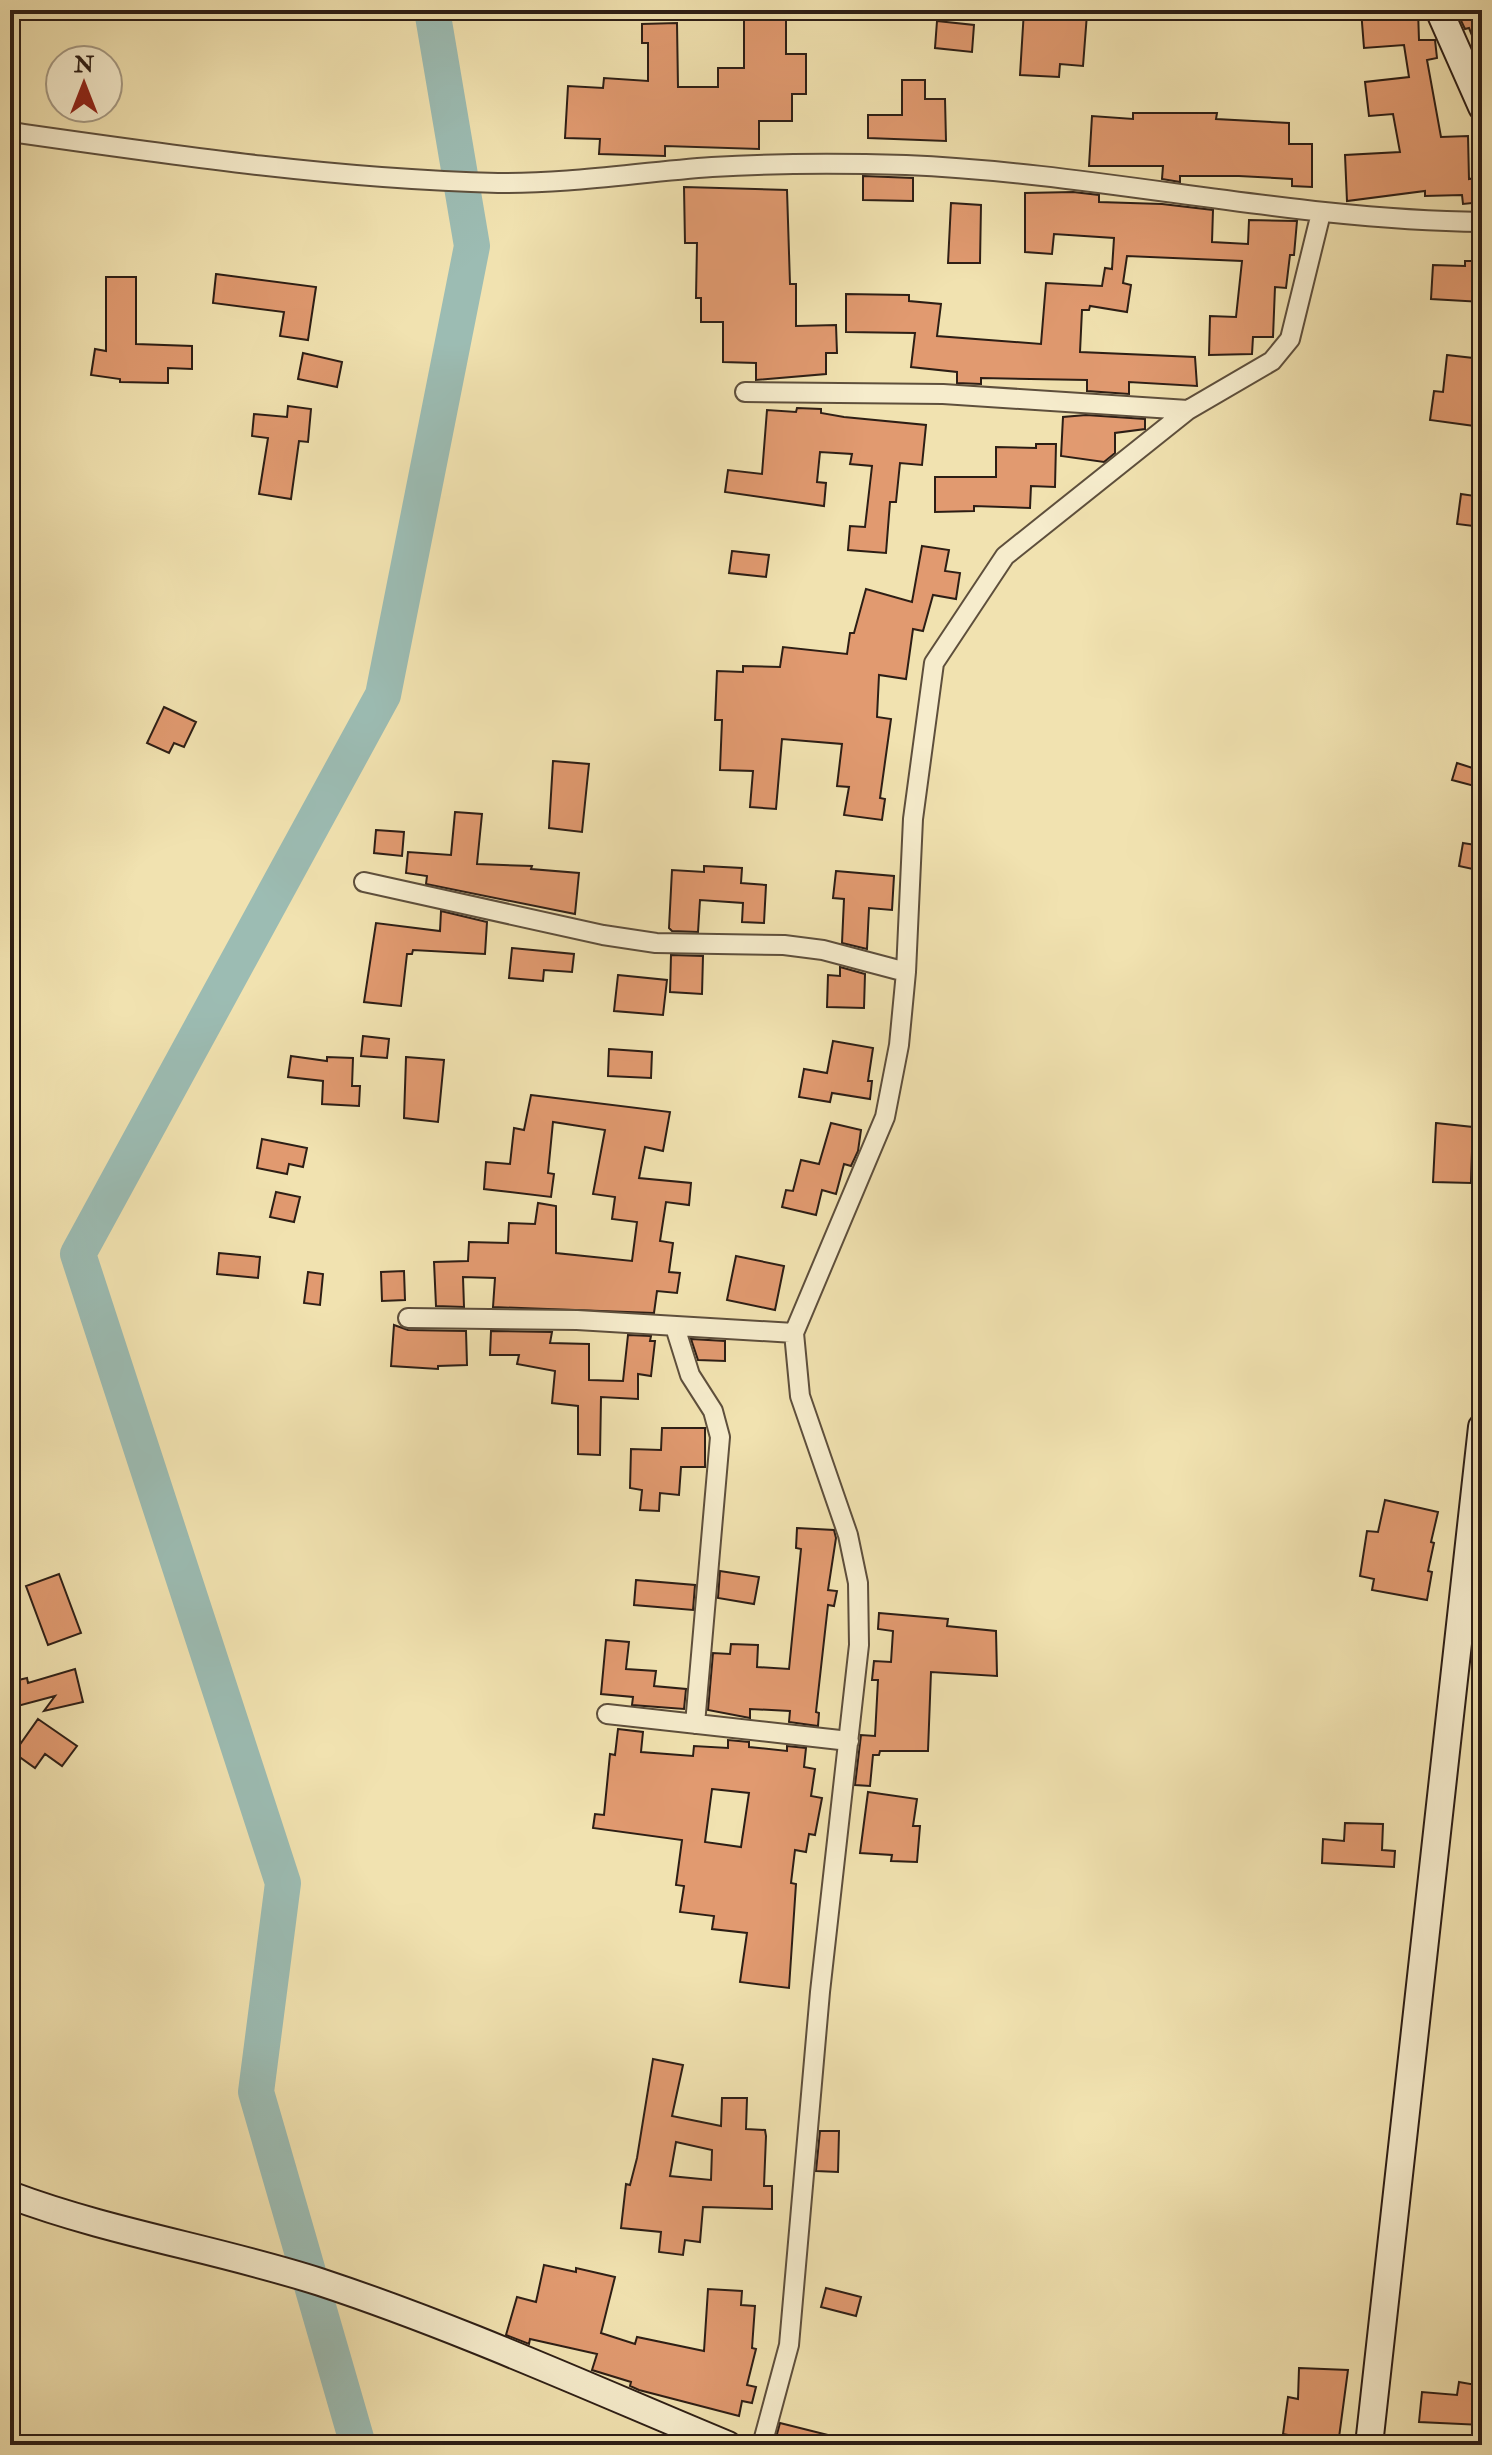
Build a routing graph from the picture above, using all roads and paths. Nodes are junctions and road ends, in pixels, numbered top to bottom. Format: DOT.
graph roads {
  1 [pos="1439,10"];
  2 [pos="1482,107"];
  3 [pos="10,132"];
  4 [pos="1321,213"];
  5 [pos="1482,222"];
  6 [pos="745,392"];
  7 [pos="1188,410"];
  8 [pos="364,882"];
  9 [pos="906,972"];
  10 [pos="408,1318"];
  11 [pos="675,1327"];
  12 [pos="794,1333"];
  13 [pos="1482,1427"];
  14 [pos="607,1714"];
  15 [pos="695,1724"];
  16 [pos="849,1741"];
  17 [pos="10,2195"];
  18 [pos="728,2445"];
  19 [pos="762,2445"];
  20 [pos="1369,2445"];
  1 -- 2 [label="street"];
  3 -- 4 [label="street"];
  4 -- 5 [label="street"];
  4 -- 7 [label="street"];
  6 -- 7 [label="street"];
  7 -- 9 [label="street"];
  8 -- 9 [label="street"];
  9 -- 12 [label="street"];
  10 -- 11 [label="street"];
  11 -- 12 [label="street"];
  11 -- 15 [label="street"];
  12 -- 16 [label="street"];
  13 -- 20 [label="street"];
  14 -- 15 [label="street"];
  15 -- 16 [label="street"];
  16 -- 19 [label="street"];
  17 -- 18 [label="street"];
}
